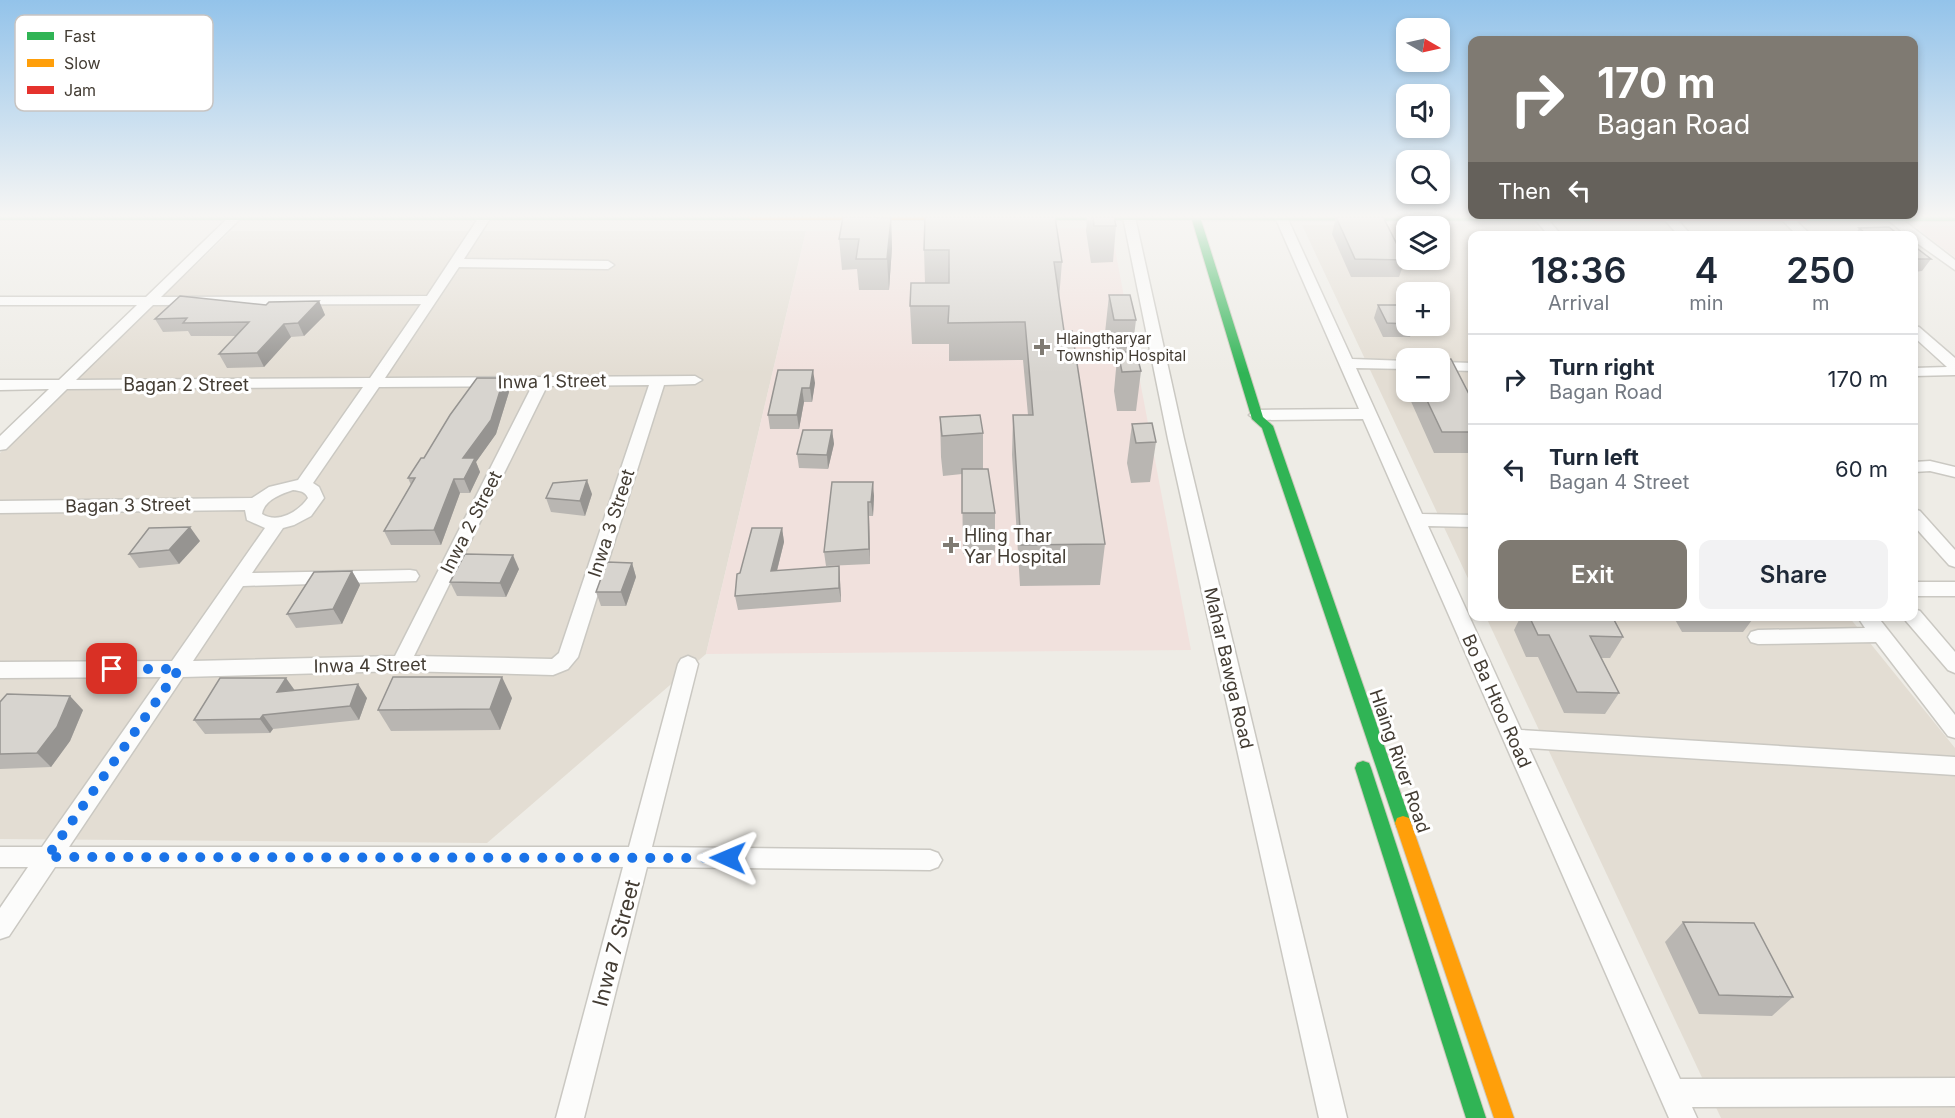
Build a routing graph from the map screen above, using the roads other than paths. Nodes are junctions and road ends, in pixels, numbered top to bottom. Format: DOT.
graph roads {
  1 [pos="181,269"];
  2 [pos="451,269"];
  3 [pos="1140,269"];
  4 [pos="1213,269"];
  5 [pos="1305,269"];
  6 [pos="431,300"];
  7 [pos="0,301"];
  8 [pos="147,302"];
  9 [pos="1918,334"];
  10 [pos="1347,363"];
  11 [pos="1396,365"];
  12 [pos="1450,366"];
  13 [pos="1468,367"];
  14 [pos="1953,371"];
  15 [pos="1918,372"];
  16 [pos="658,380"];
  17 [pos="695,380"];
  18 [pos="542,381"];
  19 [pos="372,383"];
  20 [pos="0,385"];
  21 [pos="63,385"];
  22 [pos="1369,414"];
  23 [pos="1258,417"];
  24 [pos="0,445"];
  25 [pos="1918,467"];
  26 [pos="1955,472"];
  27 [pos="1269,474"];
  28 [pos="303,486"];
  29 [pos="256,504"];
  30 [pos="0,507"];
  31 [pos="1918,519"];
  32 [pos="1416,520"];
  33 [pos="1468,521"];
  34 [pos="277,523"];
  35 [pos="1955,561"];
  36 [pos="410,576"];
  37 [pos="240,580"];
  38 [pos="1918,589"];
  39 [pos="1955,589"];
  40 [pos="1870,621"];
  41 [pos="1917,621"];
  42 [pos="1881,635"];
  43 [pos="1758,637"];
  44 [pos="401,663"];
  45 [pos="561,664"];
  46 [pos="688,664"];
  47 [pos="1955,665"];
  48 [pos="179,669"];
  49 [pos="0,670"];
  50 [pos="1955,730"];
  51 [pos="1513,738"];
  52 [pos="1360,756"];
  53 [pos="1955,766"];
  54 [pos="0,857"];
  55 [pos="47,857"];
  56 [pos="638,857"];
  57 [pos="930,860"];
  58 [pos="0,928"];
  59 [pos="1955,1092"];
  60 [pos="1672,1093"];
  61 [pos="570,1118"];
  62 [pos="1333,1118"];
  63 [pos="1476,1118"];
  64 [pos="1503,1118"];
  65 [pos="1683,1118"];
  1 -- 8 [label="street"];
  2 -- 6 [label="street"];
  3 -- 62 [label="street, Mahar Bawga Road"];
  4 -- 23 [label="main road, Hlaing River Road"];
  5 -- 10 [label="street, Bo Ba Htoo Road"];
  6 -- 8 [label="street"];
  6 -- 19 [label="street"];
  7 -- 8 [label="street"];
  8 -- 21 [label="street"];
  9 -- 14 [label="street"];
  10 -- 11 [label="street"];
  10 -- 22 [label="street, Bo Ba Htoo Road"];
  12 -- 13 [label="street"];
  14 -- 15 [label="street"];
  16 -- 17 [label="street, Inwa 1 Street"];
  16 -- 18 [label="street, Inwa 1 Street"];
  16 -- 45 [label="street, Inwa 3 Street"];
  18 -- 19 [label="street, Inwa 1 Street"];
  18 -- 44 [label="street, Inwa 2 Street"];
  19 -- 21 [label="street, Bagan 2 Street"];
  19 -- 28 [label="street"];
  20 -- 21 [label="street, Bagan 2 Street"];
  21 -- 24 [label="street"];
  22 -- 23 [label="street"];
  22 -- 32 [label="street, Bo Ba Htoo Road"];
  23 -- 27 [label="main road, Hlaing River Road"];
  23 -- 64 [label="main road, Hlaing River Road"];
  25 -- 26 [label="street"];
  28 -- 29 [label="street"];
  28 -- 34 [label="street"];
  29 -- 30 [label="street, Bagan 3 Street"];
  29 -- 34 [label="street"];
  31 -- 35 [label="street"];
  32 -- 33 [label="street"];
  32 -- 51 [label="street, Bo Ba Htoo Road"];
  34 -- 37 [label="street"];
  36 -- 37 [label="street"];
  37 -- 48 [label="street"];
  38 -- 39 [label="street"];
  40 -- 42 [label="street"];
  41 -- 47 [label="street"];
  42 -- 43 [label="street"];
  42 -- 50 [label="street"];
  44 -- 45 [label="street, Inwa 4 Street"];
  44 -- 48 [label="street, Inwa 4 Street"];
  46 -- 56 [label="street, Inwa 7 Street"];
  48 -- 49 [label="street, Inwa 4 Street"];
  48 -- 55 [label="street"];
  51 -- 53 [label="street"];
  51 -- 60 [label="street, Bo Ba Htoo Road"];
  52 -- 63 [label="main road, Hlaing River Road"];
  54 -- 55 [label="street"];
  55 -- 56 [label="street"];
  55 -- 58 [label="street"];
  56 -- 57 [label="street"];
  56 -- 61 [label="street, Inwa 7 Street"];
  59 -- 60 [label="street"];
  60 -- 65 [label="street, Bo Ba Htoo Road"];
}
